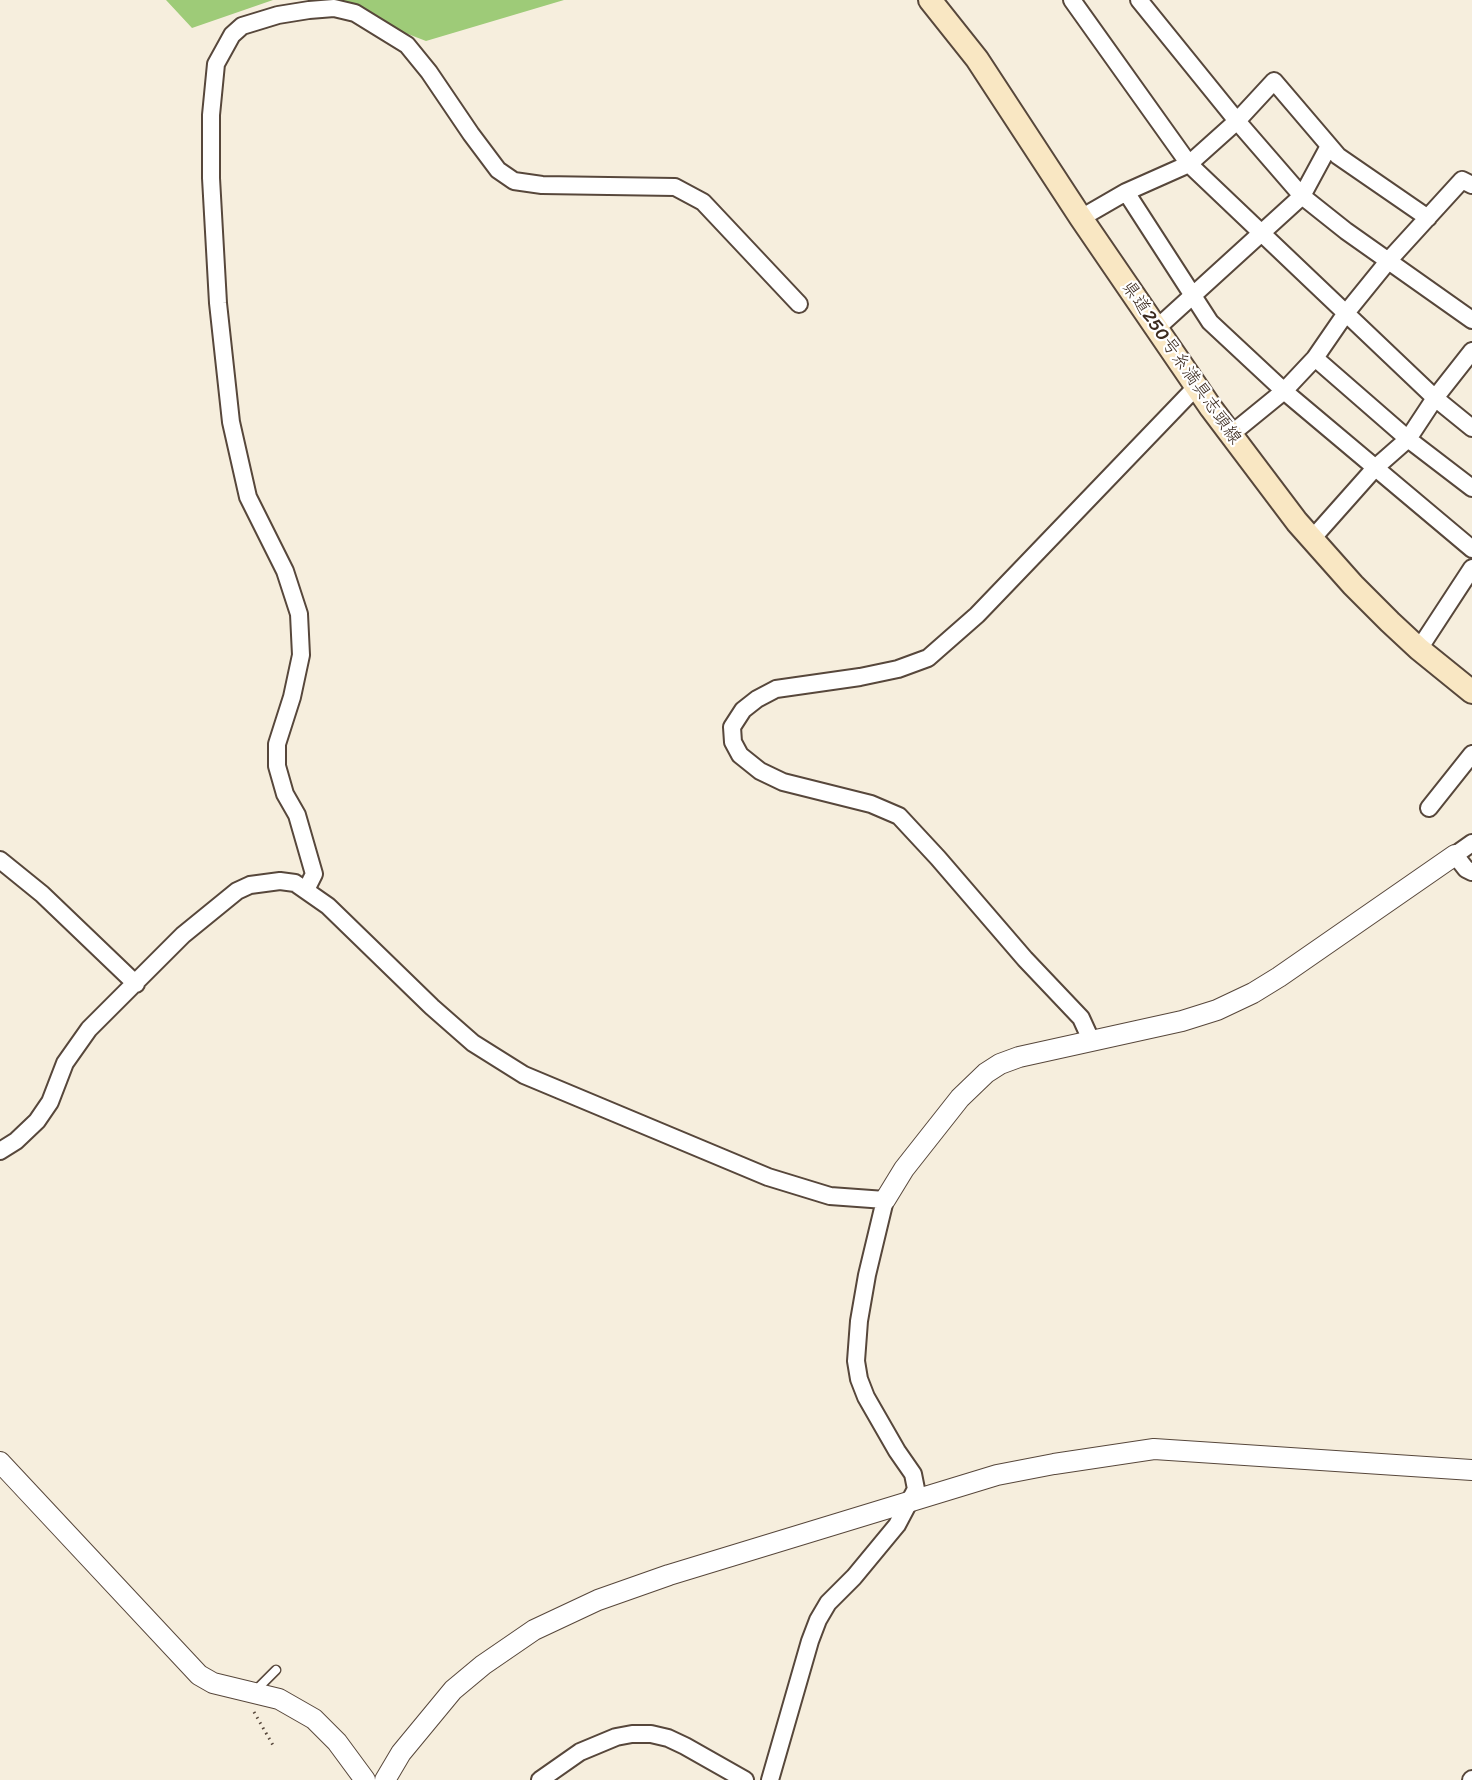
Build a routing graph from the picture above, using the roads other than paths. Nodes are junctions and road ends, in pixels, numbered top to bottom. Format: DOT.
graph roads {
  1 [pos="930,0"];
  2 [pos="1071,0"];
  3 [pos="1139,0"];
  4 [pos="1237,121"];
  5 [pos="1329,146"];
  6 [pos="1189,164"];
  7 [pos="1472,185"];
  8 [pos="1126,192"];
  9 [pos="1302,196"];
  10 [pos="1081,218"];
  11 [pos="1428,218"];
  12 [pos="1262,233"];
  13 [pos="1389,260"];
  14 [pos="1193,296"];
  15 [pos="799,304"];
  16 [pos="1346,313"];
  17 [pos="1472,320"];
  18 [pos="1157,328"];
  19 [pos="1472,351"];
  20 [pos="1315,358"];
  21 [pos="1196,387"];
  22 [pos="1284,391"];
  23 [pos="1435,398"];
  24 [pos="1472,428"];
  25 [pos="1230,435"];
  26 [pos="1408,440"];
  27 [pos="1376,468"];
  28 [pos="1472,488"];
  29 [pos="1311,540"];
  30 [pos="1472,549"];
  31 [pos="1472,568"];
  32 [pos="1419,649"];
  33 [pos="1472,692"];
  34 [pos="1472,754"];
  35 [pos="1429,808"];
  36 [pos="1472,843"];
  37 [pos="1455,855"];
  38 [pos="0,860"];
  39 [pos="1472,872"];
  40 [pos="306,890"];
  41 [pos="136,984"];
  42 [pos="1091,1040"];
  43 [pos="0,1151"];
  44 [pos="885,1200"];
  45 [pos="0,1462"];
  46 [pos="1472,1470"];
  47 [pos="911,1501"];
  48 [pos="276,1670"];
  49 [pos="253,1702"];
  50 [pos="365,1780"];
  51 [pos="385,1780"];
  52 [pos="540,1780"];
  53 [pos="745,1780"];
  54 [pos="770,1780"];
  1 -- 10 [label="main road, 県道250号糸満具志頭線"];
  2 -- 6 [label="street"];
  3 -- 4 [label="street"];
  4 -- 5 [label="street"];
  4 -- 6 [label="street"];
  4 -- 9 [label="street"];
  5 -- 9 [label="street"];
  5 -- 11 [label="street"];
  6 -- 8 [label="street"];
  6 -- 12 [label="street"];
  7 -- 11 [label="street"];
  8 -- 10 [label="street"];
  8 -- 14 [label="street"];
  9 -- 12 [label="street"];
  9 -- 13 [label="street"];
  10 -- 18 [label="main road, 県道250号糸満具志頭線"];
  11 -- 13 [label="street"];
  12 -- 14 [label="street"];
  12 -- 16 [label="street"];
  13 -- 16 [label="street"];
  13 -- 17 [label="street"];
  14 -- 18 [label="street"];
  14 -- 22 [label="street"];
  15 -- 40 [label="street"];
  16 -- 20 [label="street"];
  16 -- 23 [label="street"];
  18 -- 21 [label="main road, 県道250号糸満具志頭線"];
  19 -- 23 [label="street"];
  20 -- 22 [label="street"];
  20 -- 26 [label="street"];
  21 -- 25 [label="main road, 県道250号糸満具志頭線"];
  21 -- 42 [label="street"];
  22 -- 25 [label="street"];
  22 -- 27 [label="street"];
  23 -- 24 [label="street"];
  23 -- 26 [label="street"];
  25 -- 29 [label="main road, 県道250号糸満具志頭線"];
  26 -- 27 [label="street"];
  26 -- 28 [label="street"];
  27 -- 29 [label="street"];
  27 -- 30 [label="street"];
  29 -- 32 [label="main road, 県道250号糸満具志頭線"];
  31 -- 32 [label="street"];
  32 -- 33 [label="main road, 県道250号糸満具志頭線"];
  34 -- 35 [label="street"];
  36 -- 37 [label="street"];
  37 -- 39 [label="street"];
  37 -- 42 [label="street"];
  38 -- 41 [label="street"];
  40 -- 41 [label="street"];
  40 -- 44 [label="street"];
  41 -- 43 [label="street"];
  42 -- 44 [label="street"];
  44 -- 47 [label="street"];
  45 -- 49 [label="street"];
  46 -- 47 [label="street"];
  47 -- 51 [label="street"];
  47 -- 54 [label="street"];
  48 -- 49 [label="lane"];
  49 -- 50 [label="street"];
  52 -- 53 [label="street"];
}
